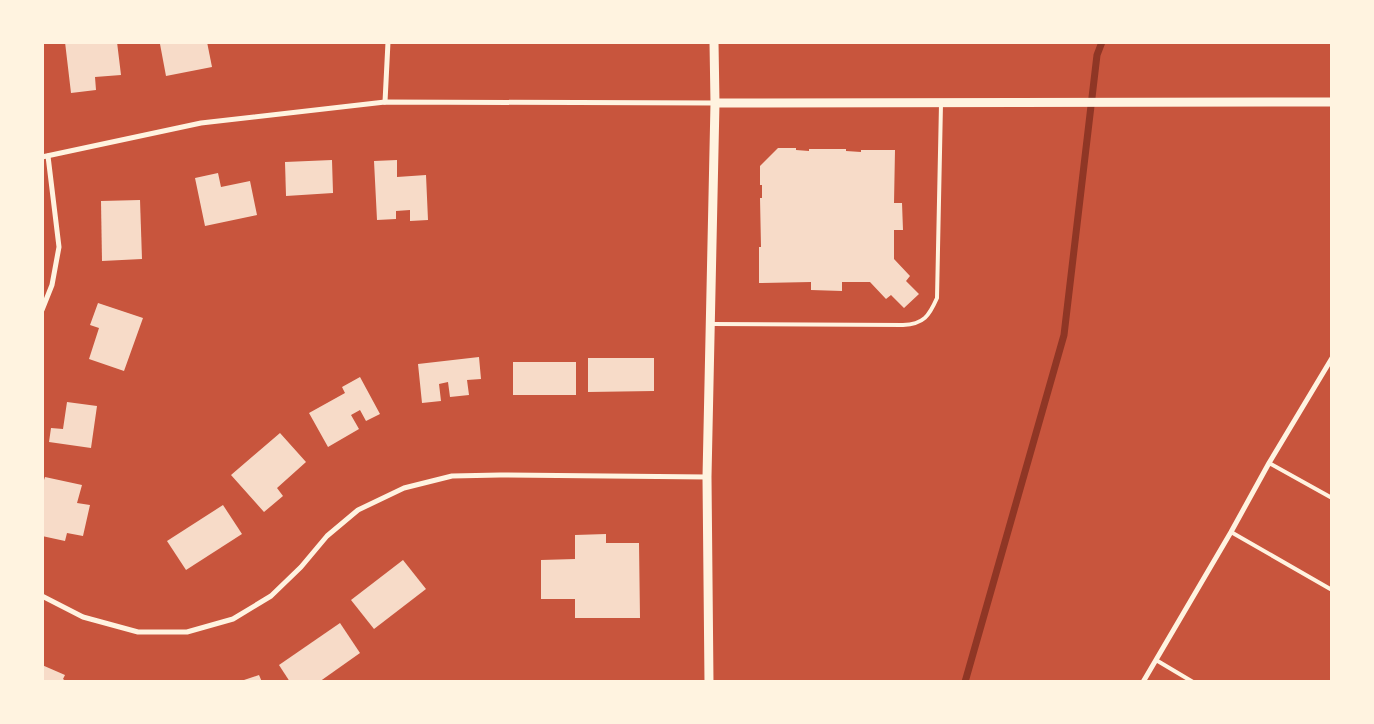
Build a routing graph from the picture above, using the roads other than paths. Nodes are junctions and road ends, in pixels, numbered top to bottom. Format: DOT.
graph roads {
  1 [pos="388,42"];
  2 [pos="714,42"];
  3 [pos="385,102"];
  4 [pos="942,102"];
  5 [pos="1332,102"];
  6 [pos="715,103"];
  7 [pos="45,157"];
  8 [pos="42,310"];
  9 [pos="710,324"];
  10 [pos="1332,358"];
  11 [pos="1269,463"];
  12 [pos="707,477"];
  13 [pos="1332,498"];
  14 [pos="1231,532"];
  15 [pos="1332,590"];
  16 [pos="42,596"];
  17 [pos="1156,660"];
  18 [pos="709,682"];
  19 [pos="1143,682"];
  20 [pos="1193,682"];
  1 -- 3 [label="street"];
  2 -- 6 [label="street"];
  3 -- 6 [label="street"];
  3 -- 7 [label="street"];
  4 -- 5 [label="street"];
  4 -- 6 [label="street"];
  4 -- 9 [label="lane"];
  6 -- 9 [label="street"];
  7 -- 8 [label="street"];
  9 -- 12 [label="street"];
  10 -- 11 [label="street"];
  11 -- 13 [label="lane"];
  11 -- 14 [label="street"];
  12 -- 16 [label="street"];
  12 -- 18 [label="street"];
  14 -- 15 [label="lane"];
  14 -- 17 [label="street"];
  17 -- 19 [label="street"];
  17 -- 20 [label="lane"];
}
